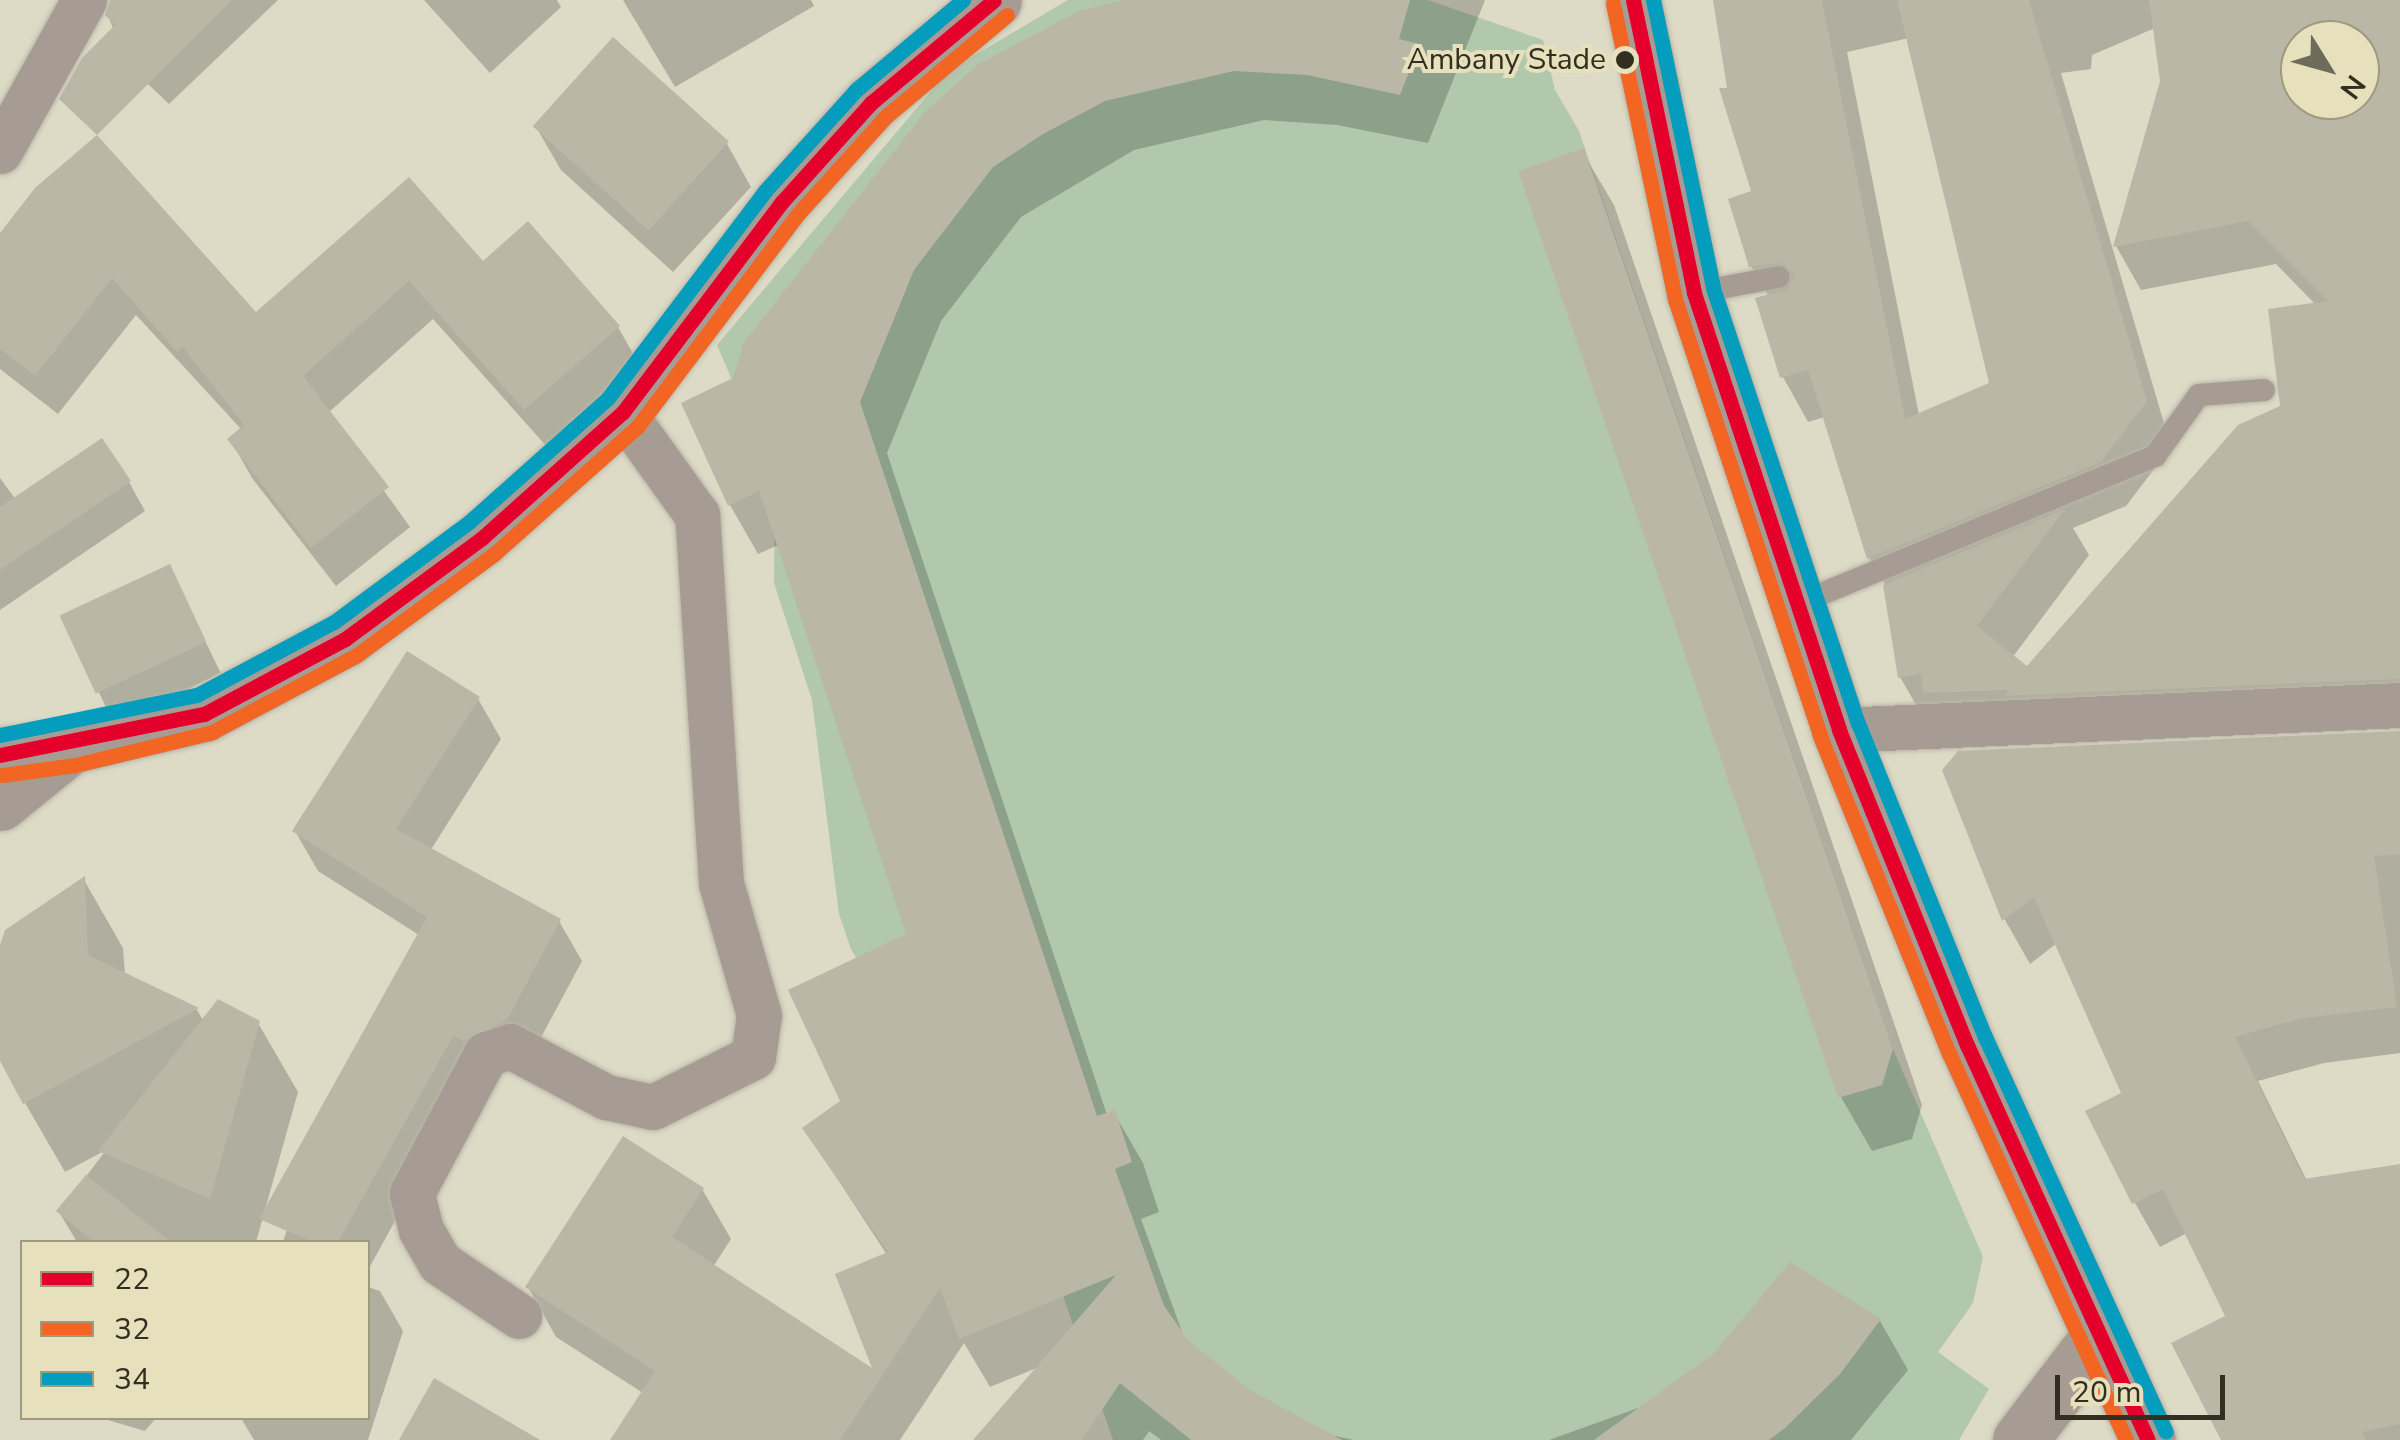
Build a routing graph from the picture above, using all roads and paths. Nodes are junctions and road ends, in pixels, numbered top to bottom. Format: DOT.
graph roads {
  1 [pos="84,0"];
  2 [pos="994,0"];
  3 [pos="1632,0"];
  4 [pos="0,151"];
  5 [pos="1778,277"];
  6 [pos="1694,293"];
  7 [pos="2264,390"];
  8 [pos="624,412"];
  9 [pos="1795,606"];
  10 [pos="2400,705"];
  11 [pos="1838,730"];
  12 [pos="70,746"];
  13 [pos="0,754"];
  14 [pos="0,803"];
  15 [pos="518,1316"];
  16 [pos="2098,1338"];
  17 [pos="2020,1440"];
  18 [pos="2148,1440"];
  1 -- 4 [label="street"];
  2 -- 8 [label="street"];
  3 -- 6 [label="street"];
  5 -- 6 [label="lane"];
  6 -- 9 [label="street"];
  7 -- 9 [label="lane"];
  8 -- 12 [label="street"];
  8 -- 15 [label="street"];
  9 -- 11 [label="street"];
  10 -- 11 [label="street"];
  11 -- 16 [label="street"];
  12 -- 13 [label="street"];
  12 -- 14 [label="street"];
  16 -- 17 [label="street"];
  16 -- 18 [label="street"];
}
